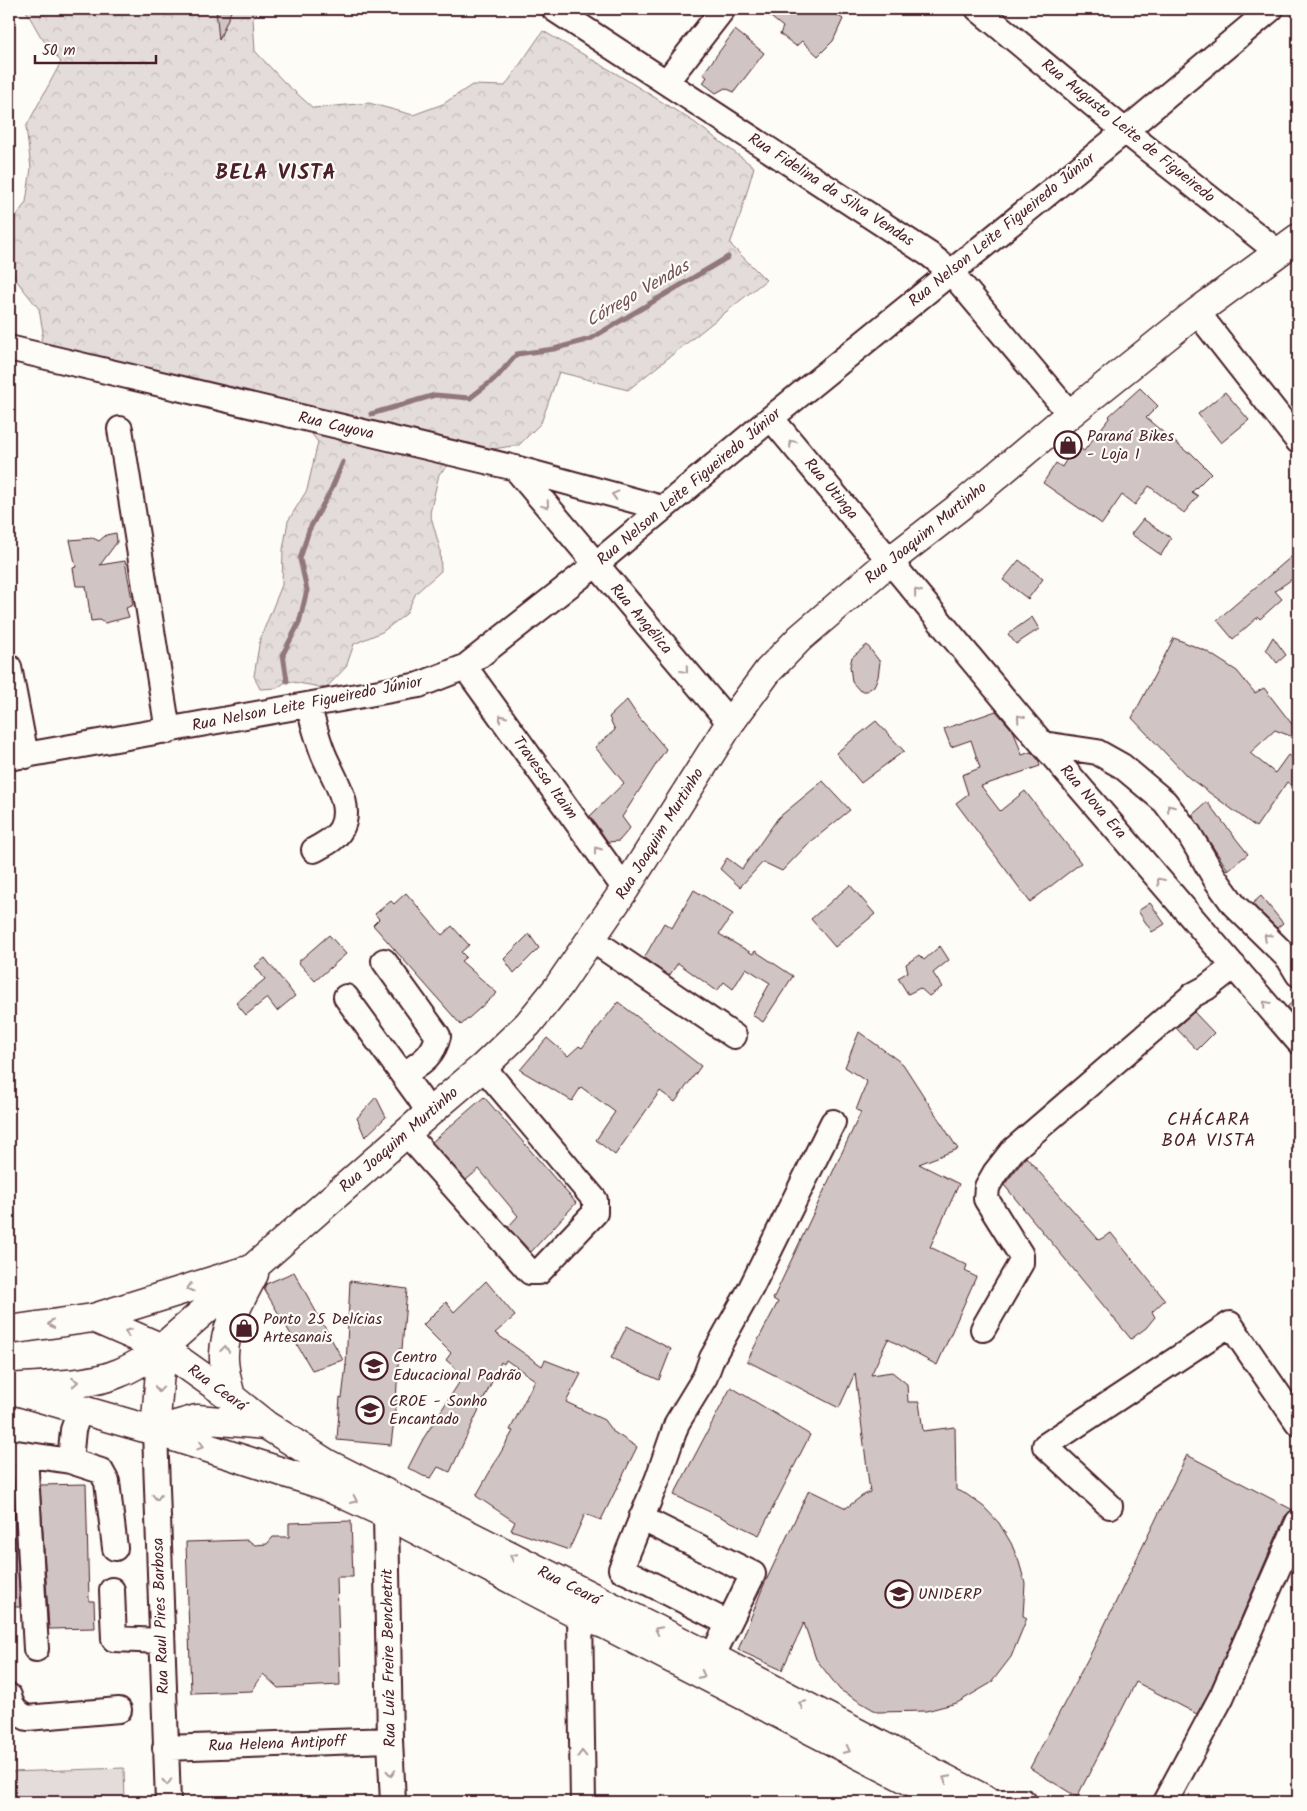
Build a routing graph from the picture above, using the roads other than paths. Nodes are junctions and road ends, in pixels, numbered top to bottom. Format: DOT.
graph roads {
  1 [pos="554,9"];
  2 [pos="723,9"];
  3 [pos="1271,9"];
  4 [pos="986,11"];
  5 [pos="667,81"];
  6 [pos="1125,130"];
  7 [pos="1288,245"];
  8 [pos="950,272"];
  9 [pos="1196,312"];
  10 [pos="9,348"];
  11 [pos="1070,414"];
  12 [pos="771,418"];
  13 [pos="120,429"];
  14 [pos="1296,434"];
  15 [pos="515,468"];
  16 [pos="662,508"];
  17 [pos="891,560"];
  18 [pos="595,565"];
  19 [pos="9,667"];
  20 [pos="465,667"];
  21 [pos="308,705"];
  22 [pos="730,723"];
  23 [pos="168,730"];
  24 [pos="1043,744"];
  25 [pos="17,757"];
  26 [pos="314,850"];
  27 [pos="625,889"];
  28 [pos="591,939"];
  29 [pos="384,961"];
  30 [pos="1234,966"];
  31 [pos="1298,974"];
  32 [pos="346,997"];
  33 [pos="734,1036"];
  34 [pos="1298,1041"];
  35 [pos="483,1067"];
  36 [pos="403,1075"];
  37 [pos="429,1113"];
  38 [pos="833,1122"];
  39 [pos="406,1133"];
  40 [pos="257,1265"];
  41 [pos="93,1318"];
  42 [pos="9,1330"];
  43 [pos="982,1330"];
  44 [pos="162,1348"];
  45 [pos="9,1388"];
  46 [pos="231,1397"];
  47 [pos="80,1410"];
  48 [pos="1298,1423"];
  49 [pos="266,1425"];
  50 [pos="155,1430"];
  51 [pos="17,1453"];
  52 [pos="70,1461"];
  53 [pos="1110,1506"];
  54 [pos="386,1514"];
  55 [pos="641,1518"];
  56 [pos="1298,1522"];
  57 [pos="115,1548"];
  58 [pos="112,1590"];
  59 [pos="584,1605"];
  60 [pos="728,1623"];
  61 [pos="162,1641"];
  62 [pos="36,1649"];
  63 [pos="712,1657"];
  64 [pos="9,1696"];
  65 [pos="119,1710"];
  66 [pos="390,1740"];
  67 [pos="165,1748"];
  68 [pos="168,1802"];
  69 [pos="393,1802"];
  70 [pos="583,1802"];
  71 [pos="950,1802"];
  72 [pos="989,1802"];
  73 [pos="1024,1802"];
  74 [pos="1165,1802"];
  1 -- 5 [label="street, Rua Fidelina da Silva Vendas"];
  2 -- 5 [label="street"];
  3 -- 6 [label="street, Rua Nelson Leite Figueiredo Júnior"];
  4 -- 6 [label="street, Rua Augusto Leite de Figueiredo"];
  5 -- 8 [label="street, Rua Fidelina da Silva Vendas"];
  6 -- 7 [label="street, Rua Augusto Leite de Figueiredo"];
  6 -- 8 [label="street, Rua Nelson Leite Figueiredo Júnior"];
  7 -- 9 [label="main road, Rua Joaquim Murtinho"];
  8 -- 11 [label="street, Rua Fidelina da Silva Vendas"];
  8 -- 12 [label="street, Rua Nelson Leite Figueiredo Júnior"];
  9 -- 11 [label="main road, Rua Joaquim Murtinho"];
  9 -- 14 [label="street"];
  10 -- 15 [label="street, Rua Cayova"];
  11 -- 17 [label="main road, Rua Joaquim Murtinho"];
  12 -- 16 [label="street, Rua Nelson Leite Figueiredo Júnior"];
  17 -- 12 [label="street, Rua Utinga, one-way"];
  13 -- 23 [label="street"];
  16 -- 15 [label="street, Rua Cayova, one-way"];
  15 -- 18 [label="street, Rua Angélica, one-way"];
  16 -- 18 [label="street, Rua Nelson Leite Figueiredo Júnior"];
  17 -- 22 [label="main road, Rua Joaquim Murtinho"];
  24 -- 17 [label="street, Rua Nova Era, one-way"];
  18 -- 20 [label="street, Rua Nelson Leite Figueiredo Júnior"];
  18 -- 22 [label="street, Rua Angélica, one-way"];
  19 -- 25 [label="street"];
  20 -- 21 [label="street, Rua Nelson Leite Figueiredo Júnior"];
  27 -- 20 [label="street, Travessa Itaim, one-way"];
  21 -- 23 [label="street, Rua Nelson Leite Figueiredo Júnior"];
  21 -- 26 [label="street"];
  22 -- 27 [label="main road, Rua Joaquim Murtinho"];
  23 -- 25 [label="street, Rua Nelson Leite Figueiredo Júnior"];
  30 -- 24 [label="street, Rua Nova Era, one-way"];
  31 -- 24 [label="street, one-way"];
  27 -- 28 [label="main road, Rua Joaquim Murtinho"];
  28 -- 33 [label="street"];
  28 -- 35 [label="main road, Rua Joaquim Murtinho"];
  29 -- 36 [label="street"];
  34 -- 30 [label="street, Rua Nova Era, one-way"];
  30 -- 43 [label="street"];
  32 -- 36 [label="street"];
  35 -- 37 [label="main road, Rua Joaquim Murtinho"];
  35 -- 39 [label="street"];
  36 -- 37 [label="street"];
  37 -- 39 [label="main road, Rua Joaquim Murtinho"];
  38 -- 55 [label="street"];
  39 -- 40 [label="main road, Rua Joaquim Murtinho"];
  40 -- 41 [label="main road, one-way"];
  40 -- 44 [label="main road, Rua Joaquim Murtinho"];
  46 -- 40 [label="main road, one-way"];
  41 -- 42 [label="main road, one-way"];
  44 -- 41 [label="main road, one-way"];
  45 -- 44 [label="main road, Rua Joaquim Murtinho, one-way"];
  44 -- 46 [label="main road, Rua Ceará"];
  44 -- 50 [label="main road, one-way"];
  45 -- 47 [label="main road"];
  46 -- 49 [label="main road, Rua Ceará"];
  47 -- 50 [label="main road, Rua Ceará"];
  47 -- 52 [label="street"];
  48 -- 53 [label="street"];
  49 -- 50 [label="main road"];
  59 -- 49 [label="main road, Rua Ceará, one-way"];
  50 -- 54 [label="main road, Rua Ceará, one-way"];
  50 -- 61 [label="street, Rua Raul Pires Barbosa, one-way"];
  51 -- 52 [label="street"];
  51 -- 62 [label="street"];
  52 -- 57 [label="street"];
  54 -- 59 [label="main road, Rua Ceará"];
  54 -- 66 [label="street, Rua Luíz Freire Benchetrit"];
  55 -- 60 [label="street"];
  55 -- 60 [label="street"];
  56 -- 74 [label="street"];
  58 -- 61 [label="street"];
  63 -- 59 [label="main road, Rua Ceará, one-way"];
  70 -- 59 [label="street, one-way"];
  59 -- 71 [label="main road, Rua Ceará, one-way"];
  60 -- 63 [label="street"];
  61 -- 67 [label="street, Rua Raul Pires Barbosa"];
  72 -- 63 [label="main road, Rua Ceará, one-way"];
  64 -- 65 [label="street"];
  66 -- 67 [label="street, Rua Helena Antipoff"];
  66 -- 69 [label="street, Rua Luíz Freire Benchetrit, one-way"];
  67 -- 68 [label="street, Rua Raul Pires Barbosa, one-way"];
  72 -- 73 [label="street"];
}
